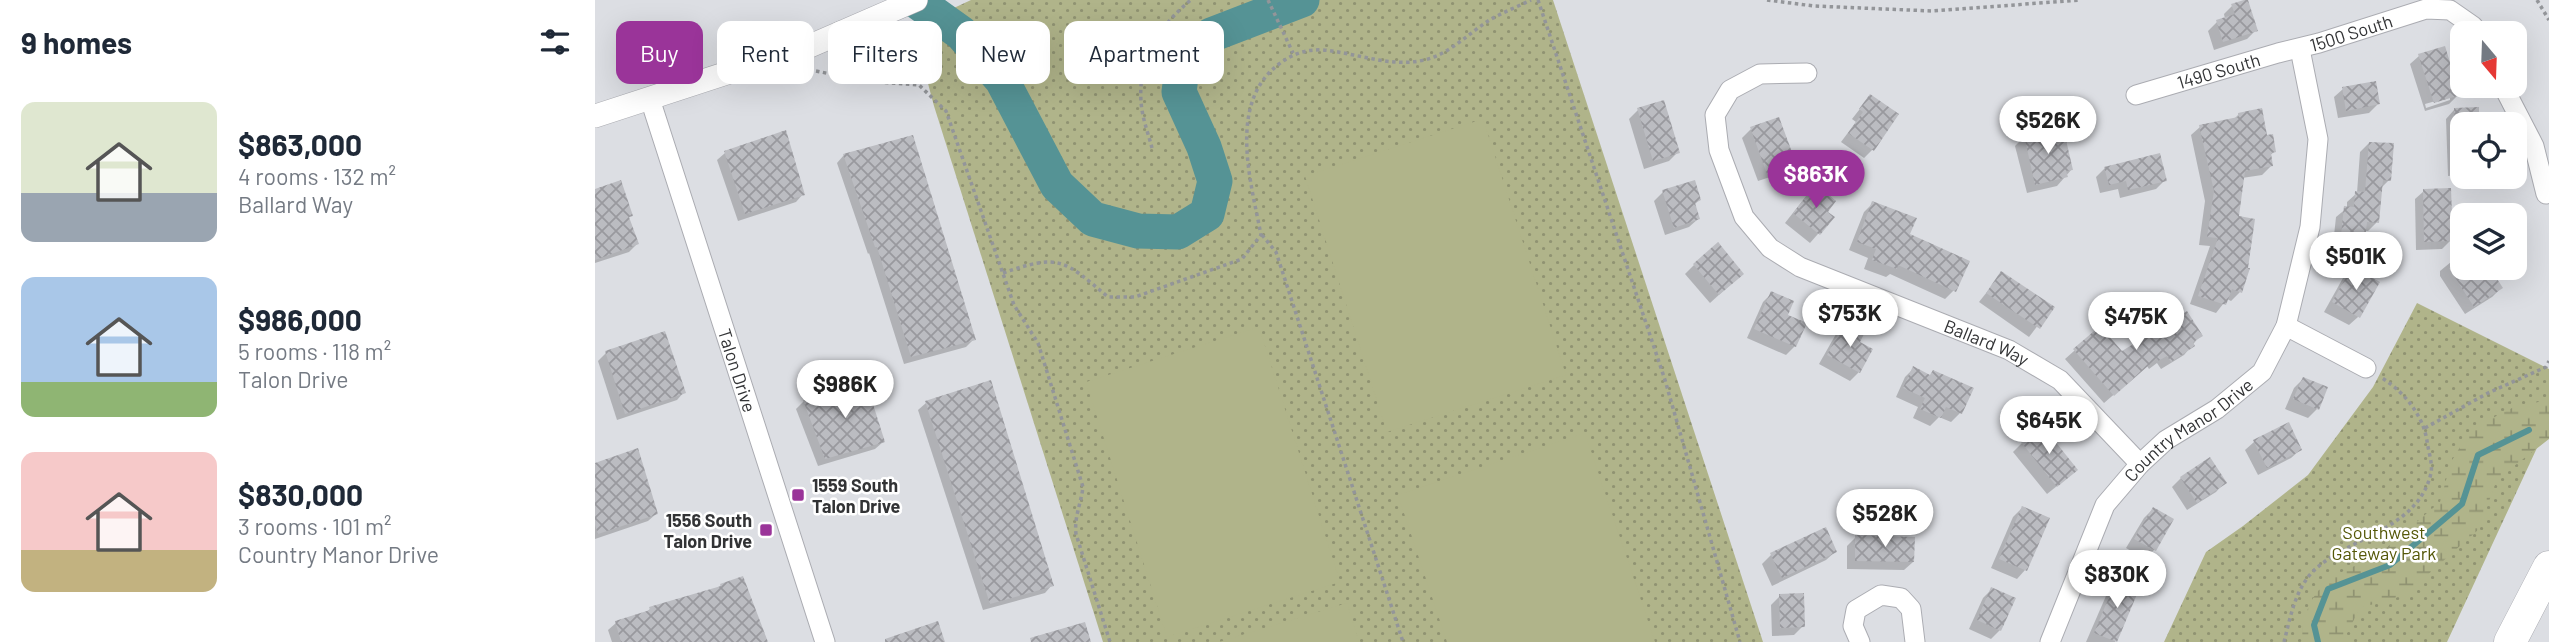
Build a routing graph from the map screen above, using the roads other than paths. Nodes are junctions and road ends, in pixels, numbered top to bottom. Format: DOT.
graph roads {
  1 [pos="916,0"];
  2 [pos="2466,21"];
  3 [pos="2300,48"];
  4 [pos="1807,73"];
  5 [pos="2137,94"];
  6 [pos="2509,98"];
  7 [pos="650,99"];
  8 [pos="595,117"];
  9 [pos="2546,194"];
  10 [pos="2286,326"];
  11 [pos="2366,368"];
  12 [pos="2140,464"];
  13 [pos="2549,567"];
  14 [pos="825,642"];
  15 [pos="1860,642"];
  16 [pos="1914,642"];
  17 [pos="2050,642"];
  18 [pos="2510,642"];
  1 -- 7 [label="street"];
  2 -- 3 [label="street, 1500 South"];
  3 -- 5 [label="street, 1490 South"];
  3 -- 10 [label="street, Country Manor Drive"];
  4 -- 12 [label="street, Ballard Way"];
  6 -- 9 [label="street"];
  7 -- 8 [label="street"];
  7 -- 14 [label="street, Talon Drive"];
  10 -- 11 [label="street"];
  10 -- 12 [label="street, Country Manor Drive"];
  12 -- 17 [label="street, Country Manor Drive"];
  13 -- 18 [label="highway"];
  15 -- 16 [label="street"];
}
